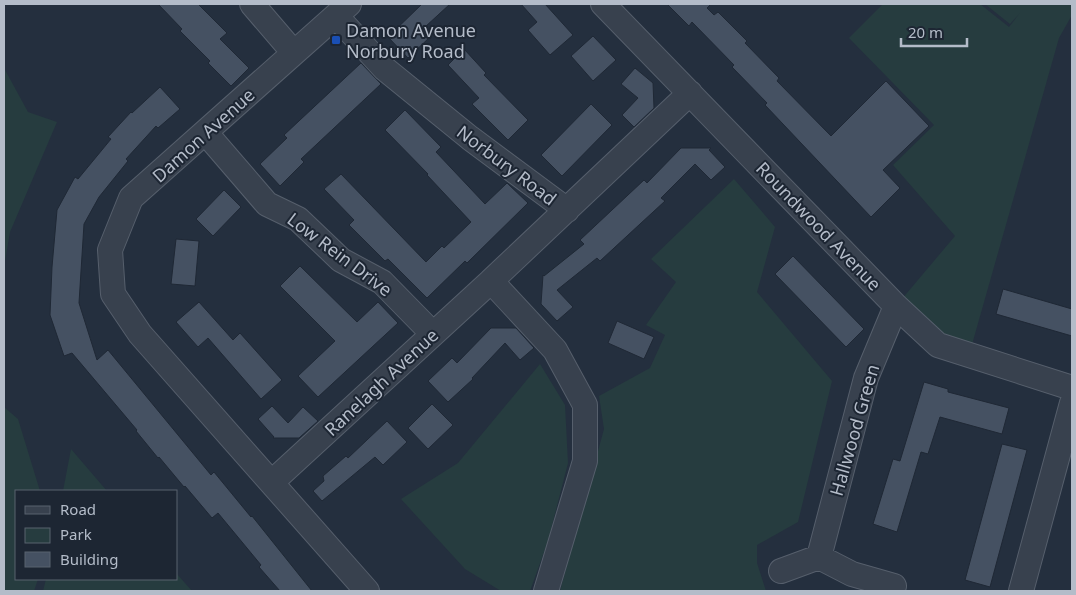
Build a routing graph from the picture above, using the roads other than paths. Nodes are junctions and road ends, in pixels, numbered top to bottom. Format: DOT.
graph roads {
  1 [pos="252,4"];
  2 [pos="603,4"];
  3 [pos="343,10"];
  4 [pos="294,53"];
  5 [pos="690,93"];
  6 [pos="205,132"];
  7 [pos="567,210"];
  8 [pos="491,281"];
  9 [pos="896,306"];
  10 [pos="433,334"];
  11 [pos="1072,388"];
  12 [pos="1072,402"];
  13 [pos="272,482"];
  14 [pos="819,557"];
  15 [pos="782,571"];
  16 [pos="894,586"];
  17 [pos="367,591"];
  18 [pos="546,591"];
  19 [pos="1021,591"];
  1 -- 4 [label="street"];
  2 -- 5 [label="street, Roundwood Avenue"];
  3 -- 4 [label="street, Damon Avenue"];
  3 -- 7 [label="street, Norbury Road"];
  4 -- 6 [label="street, Damon Avenue"];
  5 -- 7 [label="street"];
  5 -- 9 [label="street, Roundwood Avenue"];
  6 -- 10 [label="street, Low Rein Drive"];
  6 -- 13 [label="street, Damon Avenue"];
  7 -- 8 [label="street, Norbury Road"];
  8 -- 10 [label="street, Ranelagh Avenue"];
  8 -- 18 [label="street"];
  9 -- 11 [label="street, Roundwood Avenue"];
  9 -- 14 [label="street, Hallwood Green"];
  10 -- 13 [label="street, Ranelagh Avenue"];
  12 -- 19 [label="street"];
  13 -- 17 [label="street"];
  14 -- 15 [label="street"];
  14 -- 16 [label="street"];
}
